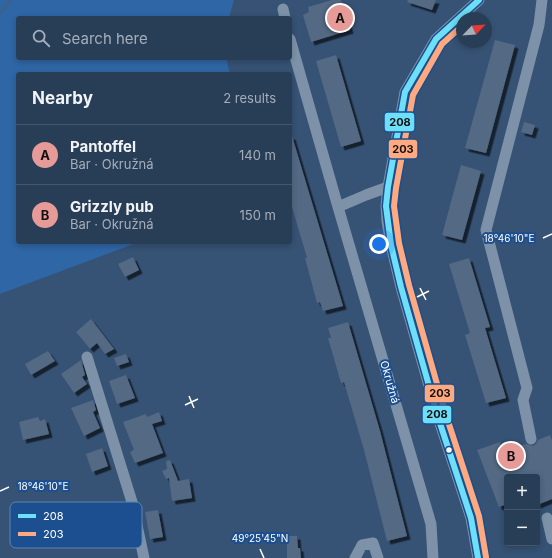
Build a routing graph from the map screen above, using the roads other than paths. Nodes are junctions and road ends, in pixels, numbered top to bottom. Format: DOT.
graph roads {
  1 [pos="479,0"];
  2 [pos="542,0"];
  3 [pos="292,46"];
  4 [pos="388,187"];
  5 [pos="338,207"];
  6 [pos="87,357"];
  7 [pos="531,439"];
  8 [pos="132,502"];
  9 [pos="547,518"];
  10 [pos="552,539"];
  11 [pos="142,548"];
  12 [pos="144,558"];
  13 [pos="355,558"];
  14 [pos="378,558"];
  15 [pos="433,558"];
  16 [pos="478,558"];
  1 -- 4 [label="street"];
  2 -- 7 [label="street"];
  3 -- 5 [label="street, Okružná"];
  4 -- 5 [label="street"];
  4 -- 16 [label="street"];
  5 -- 15 [label="street, Okružná"];
  6 -- 8 [label="street"];
  9 -- 10 [label="street"];
  11 -- 12 [label="street"];
  13 -- 14 [label="street"];
}
